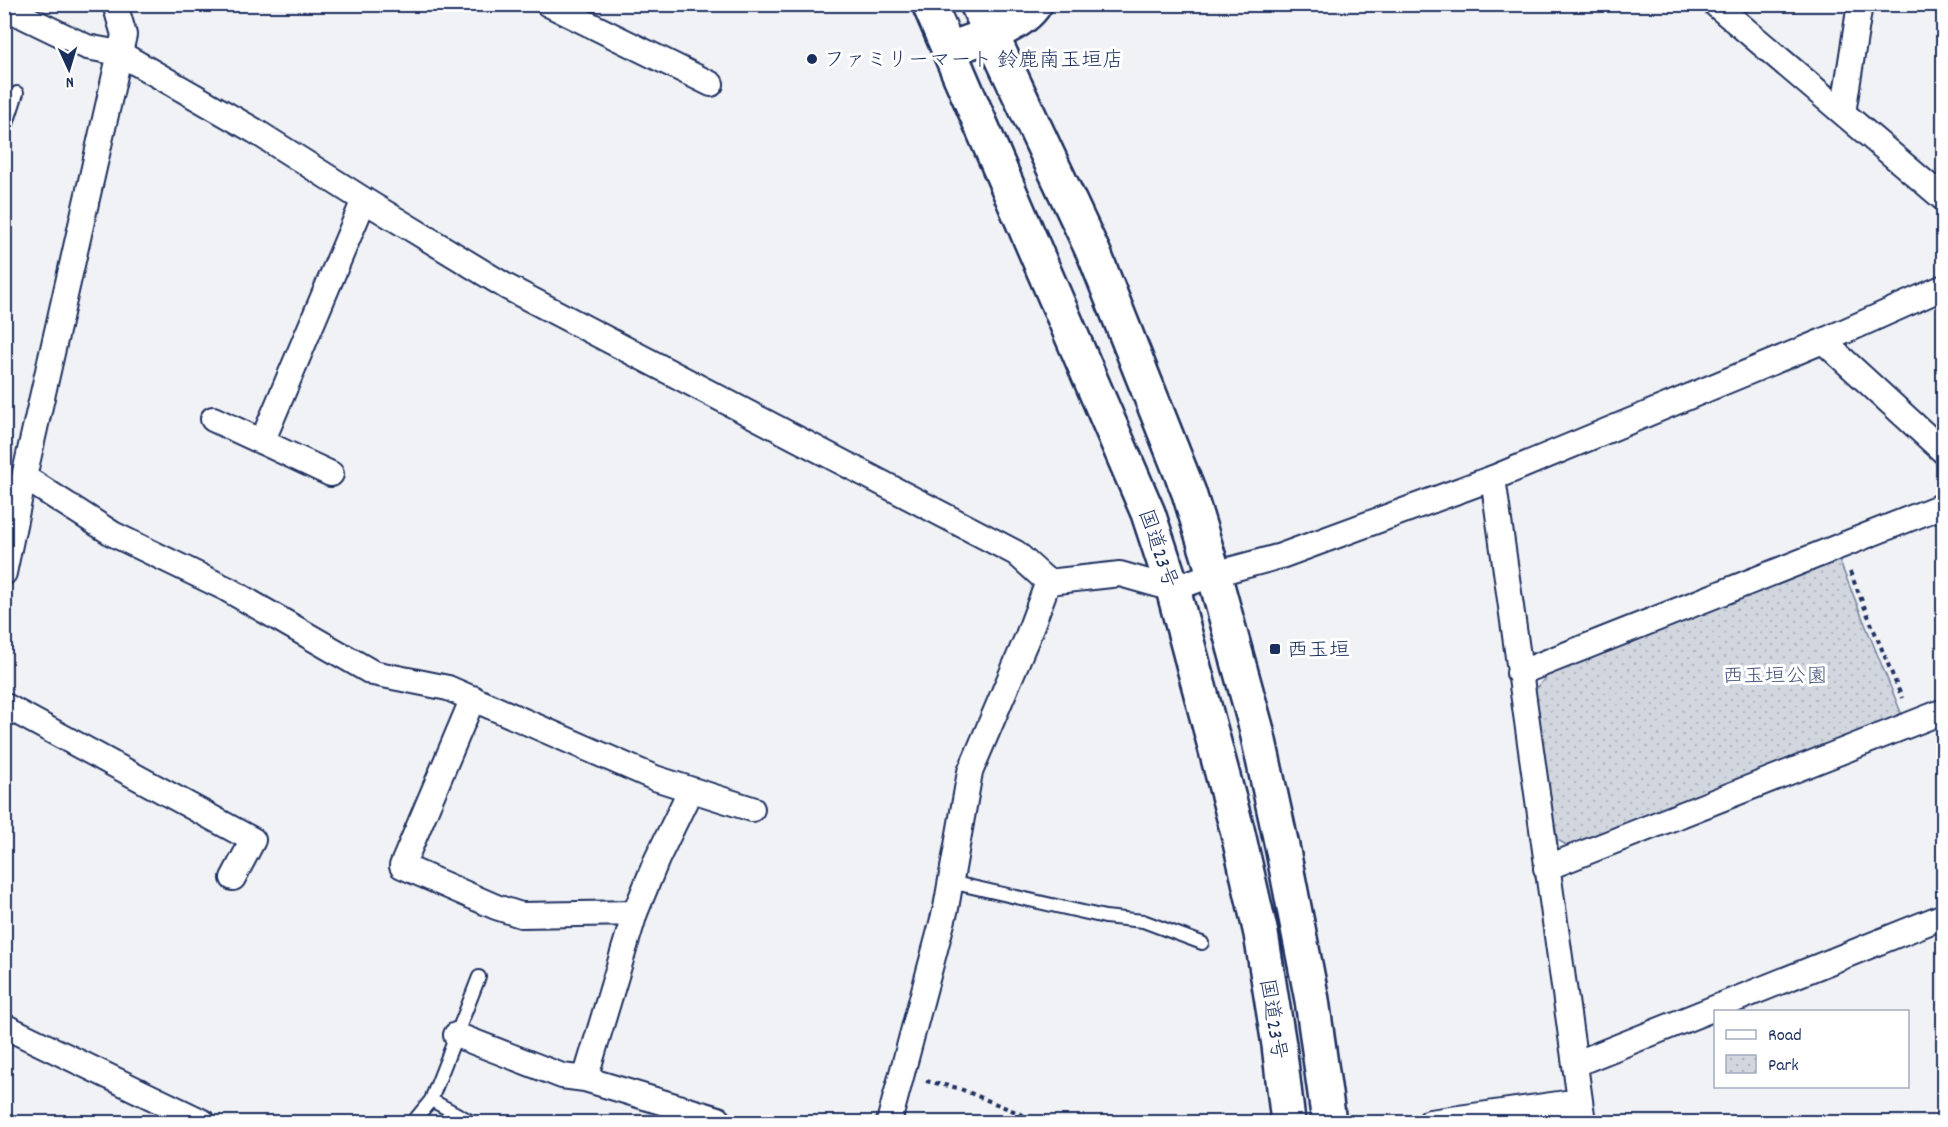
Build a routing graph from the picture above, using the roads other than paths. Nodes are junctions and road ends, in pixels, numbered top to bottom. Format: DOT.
graph roads {
  1 [pos="115,4"];
  2 [pos="548,4"];
  3 [pos="929,4"];
  4 [pos="977,4"];
  5 [pos="1035,4"];
  6 [pos="1715,4"];
  7 [pos="1860,4"];
  8 [pos="4,7"];
  9 [pos="990,34"];
  10 [pos="949,49"];
  11 [pos="119,53"];
  12 [pos="711,84"];
  13 [pos="17,93"];
  14 [pos="1843,112"];
  15 [pos="4,133"];
  16 [pos="364,200"];
  17 [pos="1944,200"];
  18 [pos="1944,288"];
  19 [pos="1823,341"];
  20 [pos="213,419"];
  21 [pos="262,442"];
  22 [pos="1944,452"];
  23 [pos="331,474"];
  24 [pos="24,477"];
  25 [pos="1493,478"];
  26 [pos="1944,505"];
  27 [pos="4,573"];
  28 [pos="1214,574"];
  29 [pos="1048,582"];
  30 [pos="1173,590"];
  31 [pos="1519,672"];
  32 [pos="473,698"];
  33 [pos="4,705"];
  34 [pos="1944,711"];
  35 [pos="690,791"];
  36 [pos="752,809"];
  37 [pos="1546,868"];
  38 [pos="233,878"];
  39 [pos="950,882"];
  40 [pos="635,913"];
  41 [pos="1944,916"];
  42 [pos="1202,943"];
  43 [pos="479,977"];
  44 [pos="4,1026"];
  45 [pos="456,1035"];
  46 [pos="1575,1064"];
  47 [pos="585,1078"];
  48 [pos="431,1100"];
  49 [pos="1581,1112"];
  50 [pos="718,1119"];
  51 [pos="203,1122"];
  52 [pos="412,1122"];
  53 [pos="472,1122"];
  54 [pos="890,1122"];
  55 [pos="1288,1122"];
  56 [pos="1329,1122"];
  57 [pos="1430,1122"];
  1 -- 11 [label="street"];
  2 -- 12 [label="street"];
  3 -- 10 [label="main road, 国道23号"];
  4 -- 9 [label="main road, 国道23号"];
  5 -- 9 [label="main road"];
  6 -- 14 [label="street"];
  7 -- 14 [label="street"];
  8 -- 11 [label="street"];
  9 -- 10 [label="main road"];
  9 -- 28 [label="main road, 国道23号"];
  10 -- 30 [label="main road, 国道23号"];
  11 -- 16 [label="street"];
  11 -- 24 [label="street"];
  13 -- 15 [label="lane"];
  14 -- 17 [label="street"];
  16 -- 21 [label="street"];
  16 -- 29 [label="street"];
  18 -- 19 [label="street"];
  19 -- 22 [label="street"];
  19 -- 25 [label="street"];
  20 -- 21 [label="street"];
  21 -- 23 [label="street"];
  24 -- 27 [label="street"];
  24 -- 32 [label="street"];
  25 -- 28 [label="street"];
  25 -- 31 [label="street"];
  26 -- 31 [label="street"];
  28 -- 30 [label="street"];
  28 -- 56 [label="main road, 国道23号"];
  29 -- 30 [label="street"];
  29 -- 39 [label="street"];
  30 -- 55 [label="main road, 国道23号"];
  31 -- 37 [label="street"];
  32 -- 35 [label="street"];
  32 -- 40 [label="street"];
  33 -- 38 [label="street"];
  34 -- 37 [label="street"];
  35 -- 36 [label="street"];
  35 -- 40 [label="street"];
  37 -- 46 [label="street"];
  39 -- 42 [label="lane"];
  39 -- 54 [label="street"];
  40 -- 47 [label="street"];
  41 -- 46 [label="street"];
  43 -- 45 [label="lane"];
  44 -- 51 [label="street"];
  45 -- 47 [label="street"];
  45 -- 48 [label="lane"];
  46 -- 49 [label="street"];
  47 -- 50 [label="street"];
  48 -- 52 [label="lane"];
  48 -- 53 [label="lane"];
  49 -- 57 [label="street"];
}
